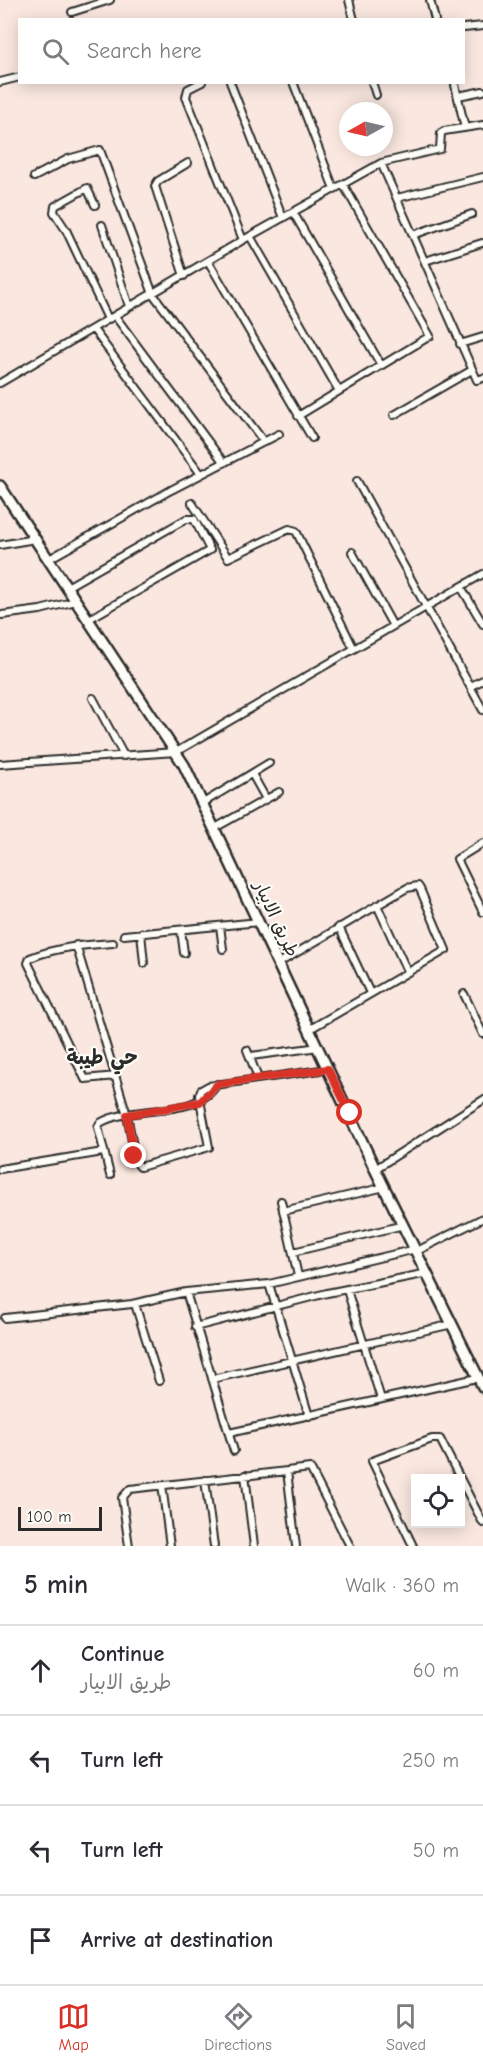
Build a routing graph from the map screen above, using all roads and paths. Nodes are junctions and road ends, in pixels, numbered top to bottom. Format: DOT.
graph roads {
  1 [pos="81,0"];
  2 [pos="110,0"];
  3 [pos="349,0"];
  4 [pos="430,0"];
  5 [pos="84,9"];
  6 [pos="72,12"];
  7 [pos="354,18"];
  8 [pos="435,18"];
  9 [pos="483,27"];
  10 [pos="465,28"];
  11 [pos="18,78"];
  12 [pos="0,82"];
  13 [pos="198,84"];
  14 [pos="231,84"];
  15 [pos="293,84"];
  16 [pos="373,84"];
  17 [pos="455,85"];
  18 [pos="483,91"];
  19 [pos="376,95"];
  20 [pos="458,96"];
  21 [pos="483,125"];
  22 [pos="465,128"];
  23 [pos="188,163"];
  24 [pos="381,164"];
  25 [pos="34,177"];
  26 [pos="483,177"];
  27 [pos="343,184"];
  28 [pos="334,189"];
  29 [pos="397,198"];
  30 [pos="95,205"];
  31 [pos="293,212"];
  32 [pos="472,214"];
  33 [pos="283,218"];
  34 [pos="102,225"];
  35 [pos="413,235"];
  36 [pos="250,236"];
  37 [pos="243,240"];
  38 [pos="483,243"];
  39 [pos="208,261"];
  40 [pos="425,261"];
  41 [pos="184,276"];
  42 [pos="153,294"];
  43 [pos="129,306"];
  44 [pos="112,318"];
  45 [pos="93,329"];
  46 [pos="483,337"];
  47 [pos="460,344"];
  48 [pos="381,365"];
  49 [pos="472,370"];
  50 [pos="483,378"];
  51 [pos="0,383"];
  52 [pos="339,391"];
  53 [pos="394,415"];
  54 [pos="298,416"];
  55 [pos="279,434"];
  56 [pos="312,438"];
  57 [pos="264,442"];
  58 [pos="224,463"];
  59 [pos="201,474"];
  60 [pos="357,481"];
  61 [pos="0,486"];
  62 [pos="192,503"];
  63 [pos="35,539"];
  64 [pos="0,545"];
  65 [pos="352,552"];
  66 [pos="49,560"];
  67 [pos="483,574"];
  68 [pos="67,587"];
  69 [pos="461,587"];
  70 [pos="76,601"];
  71 [pos="428,606"];
  72 [pos="2,615"];
  73 [pos="89,619"];
  74 [pos="483,624"];
  75 [pos="393,627"];
  76 [pos="354,649"];
  77 [pos="483,680"];
  78 [pos="471,686"];
  79 [pos="93,698"];
  80 [pos="483,710"];
  81 [pos="176,752"];
  82 [pos="124,756"];
  83 [pos="0,764"];
  84 [pos="269,764"];
  85 [pos="252,774"];
  86 [pos="279,792"];
  87 [pos="266,799"];
  88 [pos="203,803"];
  89 [pos="215,828"];
  90 [pos="483,843"];
  91 [pos="483,891"];
  92 [pos="476,896"];
  93 [pos="377,905"];
  94 [pos="483,912"];
  95 [pos="259,922"];
  96 [pos="220,926"];
  97 [pos="339,927"];
  98 [pos="181,930"];
  99 [pos="141,933"];
  100 [pos="124,935"];
  101 [pos="113,944"];
  102 [pos="76,945"];
  103 [pos="223,950"];
  104 [pos="184,953"];
  105 [pos="144,963"];
  106 [pos="279,963"];
  107 [pos="407,971"];
  108 [pos="370,993"];
  109 [pos="464,994"];
  110 [pos="310,1029"];
  111 [pos="483,1034"];
  112 [pos="319,1047"];
  113 [pos="328,1069"];
  114 [pos="116,1076"];
  115 [pos="258,1078"];
  116 [pos="483,1100"];
  117 [pos="200,1102"];
  118 [pos="127,1115"];
  119 [pos="103,1152"];
  120 [pos="0,1169"];
  121 [pos="375,1169"];
  122 [pos="110,1175"];
  123 [pos="385,1187"];
  124 [pos="281,1202"];
  125 [pos="284,1210"];
  126 [pos="483,1218"];
  127 [pos="404,1225"];
  128 [pos="416,1250"];
  129 [pos="293,1252"];
  130 [pos="428,1273"];
  131 [pos="298,1276"];
  132 [pos="269,1284"];
  133 [pos="347,1290"];
  134 [pos="186,1292"];
  135 [pos="135,1304"];
  136 [pos="276,1306"];
  137 [pos="5,1318"];
  138 [pos="453,1324"];
  139 [pos="195,1327"];
  140 [pos="365,1343"];
  141 [pos="292,1361"];
  142 [pos="477,1377"];
  143 [pos="212,1379"];
  144 [pos="159,1381"];
  145 [pos="483,1387"];
  146 [pos="381,1399"];
  147 [pos="309,1416"];
  148 [pos="229,1433"];
  149 [pos="234,1451"];
  150 [pos="287,1471"];
  151 [pos="245,1475"];
  152 [pos="205,1480"];
  153 [pos="162,1485"];
  154 [pos="483,1523"];
  155 [pos="129,1546"];
  156 [pos="170,1546"];
  157 [pos="214,1546"];
  158 [pos="254,1546"];
  159 [pos="296,1546"];
  160 [pos="350,1546"];
  161 [pos="413,1546"];
  1 -- 5 [label="street"];
  2 -- 5 [label="street"];
  3 -- 7 [label="street"];
  4 -- 8 [label="street"];
  5 -- 6 [label="street"];
  9 -- 10 [label="street"];
  11 -- 12 [label="street"];
  13 -- 37 [label="street"];
  14 -- 33 [label="street"];
  15 -- 28 [label="street"];
  16 -- 19 [label="street"];
  17 -- 20 [label="street"];
  18 -- 20 [label="street"];
  20 -- 22 [label="street"];
  21 -- 22 [label="street"];
  22 -- 24 [label="street"];
  23 -- 41 [label="street"];
  24 -- 27 [label="street"];
  24 -- 29 [label="street"];
  25 -- 42 [label="street"];
  26 -- 29 [label="street"];
  27 -- 28 [label="street"];
  27 -- 48 [label="street"];
  28 -- 31 [label="street"];
  29 -- 35 [label="street"];
  30 -- 44 [label="street"];
  31 -- 33 [label="street"];
  31 -- 48 [label="street"];
  32 -- 35 [label="street"];
  33 -- 36 [label="street"];
  34 -- 43 [label="street"];
  35 -- 40 [label="street"];
  36 -- 37 [label="street"];
  36 -- 52 [label="street"];
  37 -- 39 [label="street"];
  38 -- 40 [label="street"];
  39 -- 41 [label="street"];
  39 -- 54 [label="street"];
  40 -- 47 [label="street"];
  41 -- 42 [label="street"];
  42 -- 43 [label="street"];
  42 -- 57 [label="street"];
  43 -- 44 [label="street"];
  44 -- 45 [label="street"];
  44 -- 58 [label="street"];
  45 -- 51 [label="street"];
  45 -- 59 [label="street"];
  46 -- 47 [label="street"];
  47 -- 49 [label="street"];
  48 -- 52 [label="street"];
  49 -- 50 [label="street"];
  49 -- 53 [label="street"];
  52 -- 54 [label="street"];
  54 -- 56 [label="street"];
  55 -- 57 [label="street"];
  57 -- 58 [label="street"];
  58 -- 59 [label="street"];
  59 -- 66 [label="street"];
  60 -- 71 [label="street"];
  61 -- 63 [label="main road, طريق الابيار"];
  62 -- 76 [label="street"];
  63 -- 64 [label="street"];
  63 -- 66 [label="main road, طريق الابيار"];
  65 -- 75 [label="street"];
  66 -- 68 [label="main road, طريق الابيار"];
  67 -- 69 [label="street"];
  68 -- 70 [label="main road, طريق الابيار"];
  68 -- 73 [label="street"];
  69 -- 71 [label="street"];
  69 -- 74 [label="street"];
  70 -- 72 [label="street"];
  70 -- 73 [label="main road, طريق الابيار"];
  71 -- 75 [label="street"];
  71 -- 78 [label="street"];
  73 -- 81 [label="main road, طريق الابيار"];
  75 -- 76 [label="street"];
  76 -- 81 [label="street"];
  77 -- 78 [label="street"];
  78 -- 80 [label="street"];
  79 -- 82 [label="street"];
  81 -- 82 [label="street"];
  81 -- 88 [label="main road, طريق الابيار"];
  82 -- 83 [label="street"];
  84 -- 85 [label="street"];
  85 -- 87 [label="street"];
  85 -- 88 [label="street"];
  86 -- 87 [label="street"];
  87 -- 89 [label="street"];
  88 -- 89 [label="main road, طريق الابيار"];
  89 -- 95 [label="main road, طريق الابيار"];
  90 -- 92 [label="street"];
  91 -- 92 [label="street"];
  92 -- 94 [label="street"];
  93 -- 97 [label="street"];
  93 -- 107 [label="street"];
  93 -- 107 [label="street"];
  95 -- 96 [label="street"];
  95 -- 106 [label="main road, طريق الابيار"];
  96 -- 98 [label="street"];
  96 -- 103 [label="street"];
  97 -- 106 [label="street"];
  97 -- 108 [label="street"];
  98 -- 99 [label="street"];
  98 -- 104 [label="street"];
  99 -- 100 [label="street"];
  99 -- 105 [label="street"];
  101 -- 102 [label="street"];
  102 -- 114 [label="street"];
  102 -- 114 [label="street"];
  106 -- 110 [label="main road, طريق الابيار"];
  107 -- 108 [label="street"];
  108 -- 110 [label="street"];
  109 -- 111 [label="street"];
  110 -- 112 [label="main road, طريق الابيار"];
  112 -- 113 [label="main road, طريق الابيار"];
  112 -- 115 [label="street"];
  113 -- 115 [label="street"];
  113 -- 121 [label="main road, طريق الابيار"];
  114 -- 118 [label="street"];
  115 -- 117 [label="street"];
  116 -- 121 [label="street"];
  117 -- 118 [label="street"];
  117 -- 118 [label="street"];
  118 -- 119 [label="street"];
  119 -- 120 [label="street"];
  119 -- 122 [label="street"];
  121 -- 123 [label="main road, طريق الابيار"];
  123 -- 125 [label="street"];
  123 -- 127 [label="main road, طريق الابيار"];
  124 -- 125 [label="street"];
  125 -- 129 [label="street"];
  126 -- 128 [label="street"];
  127 -- 128 [label="main road, طريق الابيار"];
  127 -- 129 [label="street"];
  128 -- 130 [label="main road, طريق الابيار"];
  128 -- 131 [label="street"];
  129 -- 131 [label="street"];
  130 -- 133 [label="street"];
  130 -- 138 [label="main road, طريق الابيار"];
  131 -- 132 [label="street"];
  132 -- 134 [label="street"];
  132 -- 136 [label="street"];
  133 -- 136 [label="street"];
  133 -- 140 [label="street"];
  134 -- 135 [label="street"];
  134 -- 139 [label="street"];
  135 -- 137 [label="street"];
  135 -- 144 [label="street"];
  136 -- 139 [label="street"];
  136 -- 141 [label="street"];
  138 -- 140 [label="street"];
  138 -- 142 [label="main road, طريق الابيار"];
  139 -- 143 [label="street"];
  140 -- 141 [label="street"];
  140 -- 146 [label="street"];
  141 -- 143 [label="street"];
  141 -- 147 [label="street"];
  142 -- 145 [label="main road, طريق الابيار"];
  142 -- 146 [label="street"];
  143 -- 148 [label="street"];
  146 -- 147 [label="street"];
  147 -- 148 [label="street"];
  148 -- 149 [label="street"];
  150 -- 151 [label="street"];
  150 -- 159 [label="street"];
  150 -- 160 [label="street"];
  151 -- 152 [label="street"];
  151 -- 158 [label="street"];
  152 -- 153 [label="street"];
  152 -- 157 [label="street"];
  153 -- 155 [label="street"];
  153 -- 156 [label="street"];
  154 -- 161 [label="street"];
}
